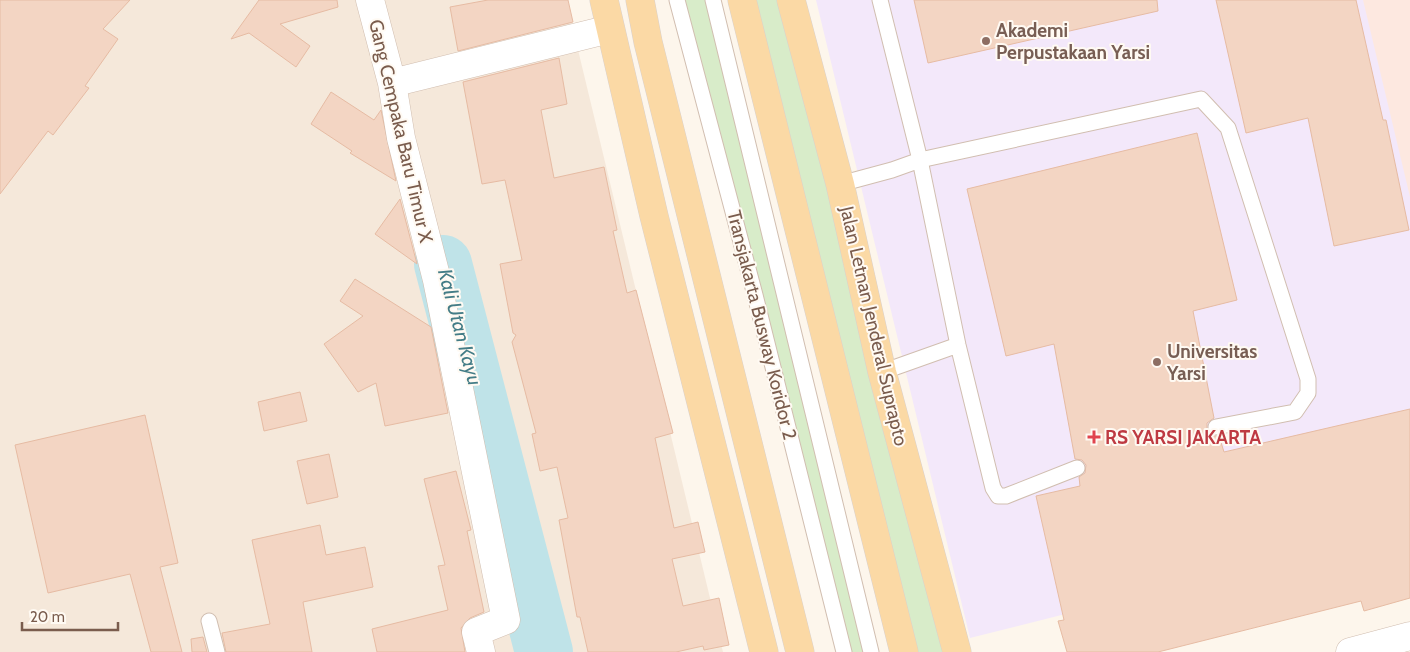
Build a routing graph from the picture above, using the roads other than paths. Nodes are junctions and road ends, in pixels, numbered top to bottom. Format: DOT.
graph roads {
  1 [pos="370,0"];
  2 [pos="604,0"];
  3 [pos="640,0"];
  4 [pos="677,0"];
  5 [pos="712,0"];
  6 [pos="742,0"];
  7 [pos="792,0"];
  8 [pos="880,0"];
  9 [pos="610,29"];
  10 [pos="395,82"];
  11 [pos="920,160"];
  12 [pos="840,184"];
  13 [pos="958,345"];
  14 [pos="882,372"];
  15 [pos="1216,428"];
  16 [pos="1077,468"];
  17 [pos="208,621"];
  18 [pos="1410,636"];
  19 [pos="217,652"];
  20 [pos="481,652"];
  21 [pos="764,652"];
  22 [pos="800,652"];
  23 [pos="844,652"];
  24 [pos="870,652"];
  25 [pos="904,652"];
  26 [pos="957,652"];
  27 [pos="1350,652"];
  1 -- 10 [label="street, Gang Cempaka Baru Timur X"];
  2 -- 9 [label="main road"];
  3 -- 22 [label="main road"];
  4 -- 23 [label="lane, Transjakarta Busway Koridor 2"];
  5 -- 24 [label="lane, Transjakarta Busway Koridor 2"];
  6 -- 25 [label="main road"];
  7 -- 12 [label="main road, Jalan Letnan Jenderal Suprapto"];
  8 -- 11 [label="lane"];
  9 -- 10 [label="street"];
  9 -- 21 [label="main road"];
  10 -- 20 [label="street, Gang Cempaka Baru Timur X"];
  11 -- 12 [label="lane"];
  11 -- 13 [label="lane"];
  11 -- 15 [label="lane"];
  12 -- 14 [label="main road, Jalan Letnan Jenderal Suprapto"];
  13 -- 14 [label="lane"];
  13 -- 16 [label="lane"];
  14 -- 26 [label="main road, Jalan Letnan Jenderal Suprapto"];
  17 -- 19 [label="lane"];
  18 -- 27 [label="street"];
}
